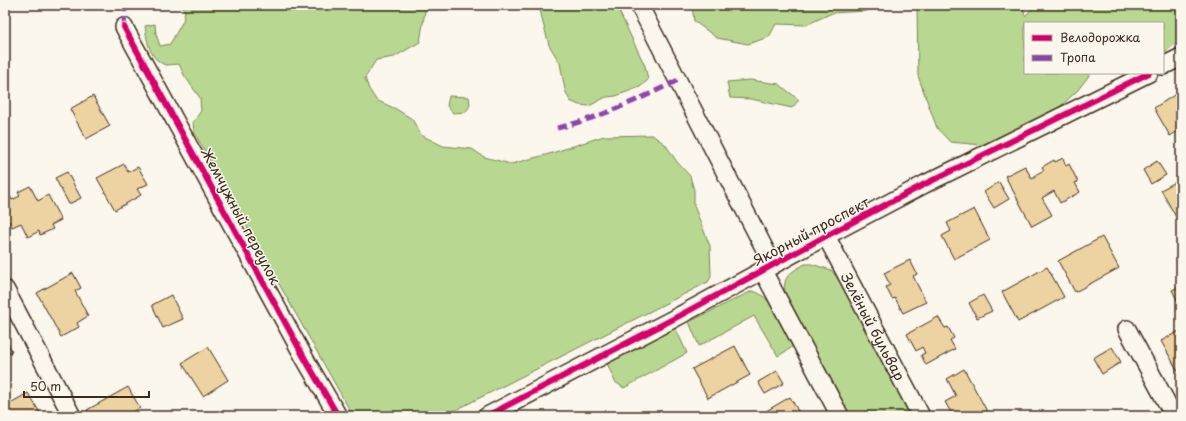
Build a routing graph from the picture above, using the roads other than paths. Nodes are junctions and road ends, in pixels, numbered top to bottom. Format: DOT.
graph roads {
  1 [pos="639,5"];
  2 [pos="124,27"];
  3 [pos="1181,57"];
  4 [pos="1164,66"];
  5 [pos="1147,74"];
  6 [pos="826,236"];
  7 [pos="768,268"];
  8 [pos="5,289"];
  9 [pos="1127,329"];
  10 [pos="72,416"];
  11 [pos="338,416"];
  12 [pos="487,416"];
  13 [pos="840,416"];
  14 [pos="921,416"];
  15 [pos="1174,416"];
  1 -- 7 [label="street"];
  2 -- 11 [label="street, Жемчужный переулок"];
  3 -- 4 [label="street"];
  5 -- 6 [label="street, Якорный проспект"];
  6 -- 7 [label="street, Якорный проспект"];
  6 -- 14 [label="street, Зелёный бульвар"];
  7 -- 12 [label="street, Якорный проспект"];
  7 -- 13 [label="street"];
  8 -- 10 [label="street"];
  9 -- 15 [label="street"];
}
